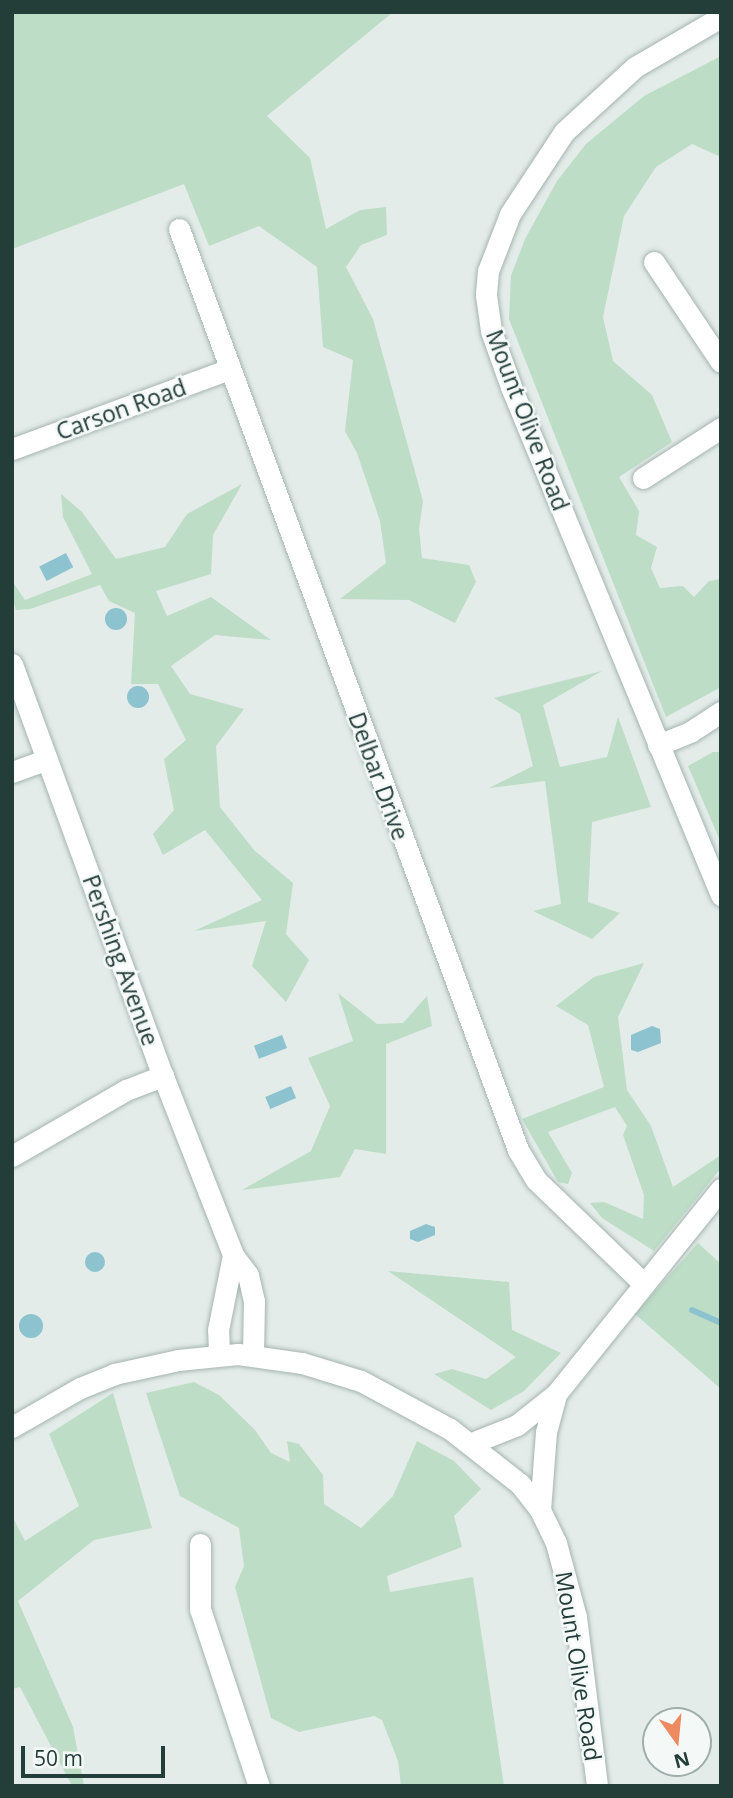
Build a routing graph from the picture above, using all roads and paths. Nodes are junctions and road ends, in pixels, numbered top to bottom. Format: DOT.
graph roads {
  1 [pos="721,17"];
  2 [pos="179,229"];
  3 [pos="654,262"];
  4 [pos="721,362"];
  5 [pos="230,369"];
  6 [pos="721,428"];
  7 [pos="12,449"];
  8 [pos="643,478"];
  9 [pos="12,664"];
  10 [pos="721,712"];
  11 [pos="658,744"];
  12 [pos="47,759"];
  13 [pos="12,772"];
  14 [pos="721,895"];
  15 [pos="163,1076"];
  16 [pos="12,1156"];
  17 [pos="721,1189"];
  18 [pos="233,1255"];
  19 [pos="643,1283"];
  20 [pos="219,1354"];
  21 [pos="253,1355"];
  22 [pos="556,1394"];
  23 [pos="12,1427"];
  24 [pos="472,1443"];
  25 [pos="540,1510"];
  26 [pos="200,1544"];
  27 [pos="259,1786"];
  28 [pos="597,1786"];
  1 -- 11 [label="street, Mount Olive Road"];
  2 -- 5 [label="street, Delbar Drive"];
  3 -- 4 [label="street"];
  5 -- 7 [label="street, Carson Road"];
  5 -- 19 [label="street, Delbar Drive"];
  6 -- 8 [label="street"];
  9 -- 12 [label="street, Pershing Avenue"];
  10 -- 11 [label="street"];
  11 -- 14 [label="street, Mount Olive Road"];
  12 -- 13 [label="street"];
  12 -- 15 [label="street, Pershing Avenue"];
  15 -- 16 [label="street"];
  15 -- 18 [label="street, Pershing Avenue"];
  17 -- 19 [label="street, Mount Olive Road"];
  18 -- 20 [label="street"];
  18 -- 21 [label="street, Pershing Avenue"];
  19 -- 22 [label="street, Mount Olive Road"];
  20 -- 21 [label="street, Mount Olive Road"];
  20 -- 23 [label="street, Mount Olive Road"];
  21 -- 24 [label="street, Mount Olive Road"];
  22 -- 24 [label="street, Mount Olive Road"];
  22 -- 25 [label="street, Mount Olive Road"];
  24 -- 25 [label="street, Mount Olive Road"];
  25 -- 28 [label="street, Mount Olive Road"];
  26 -- 27 [label="street"];
}
